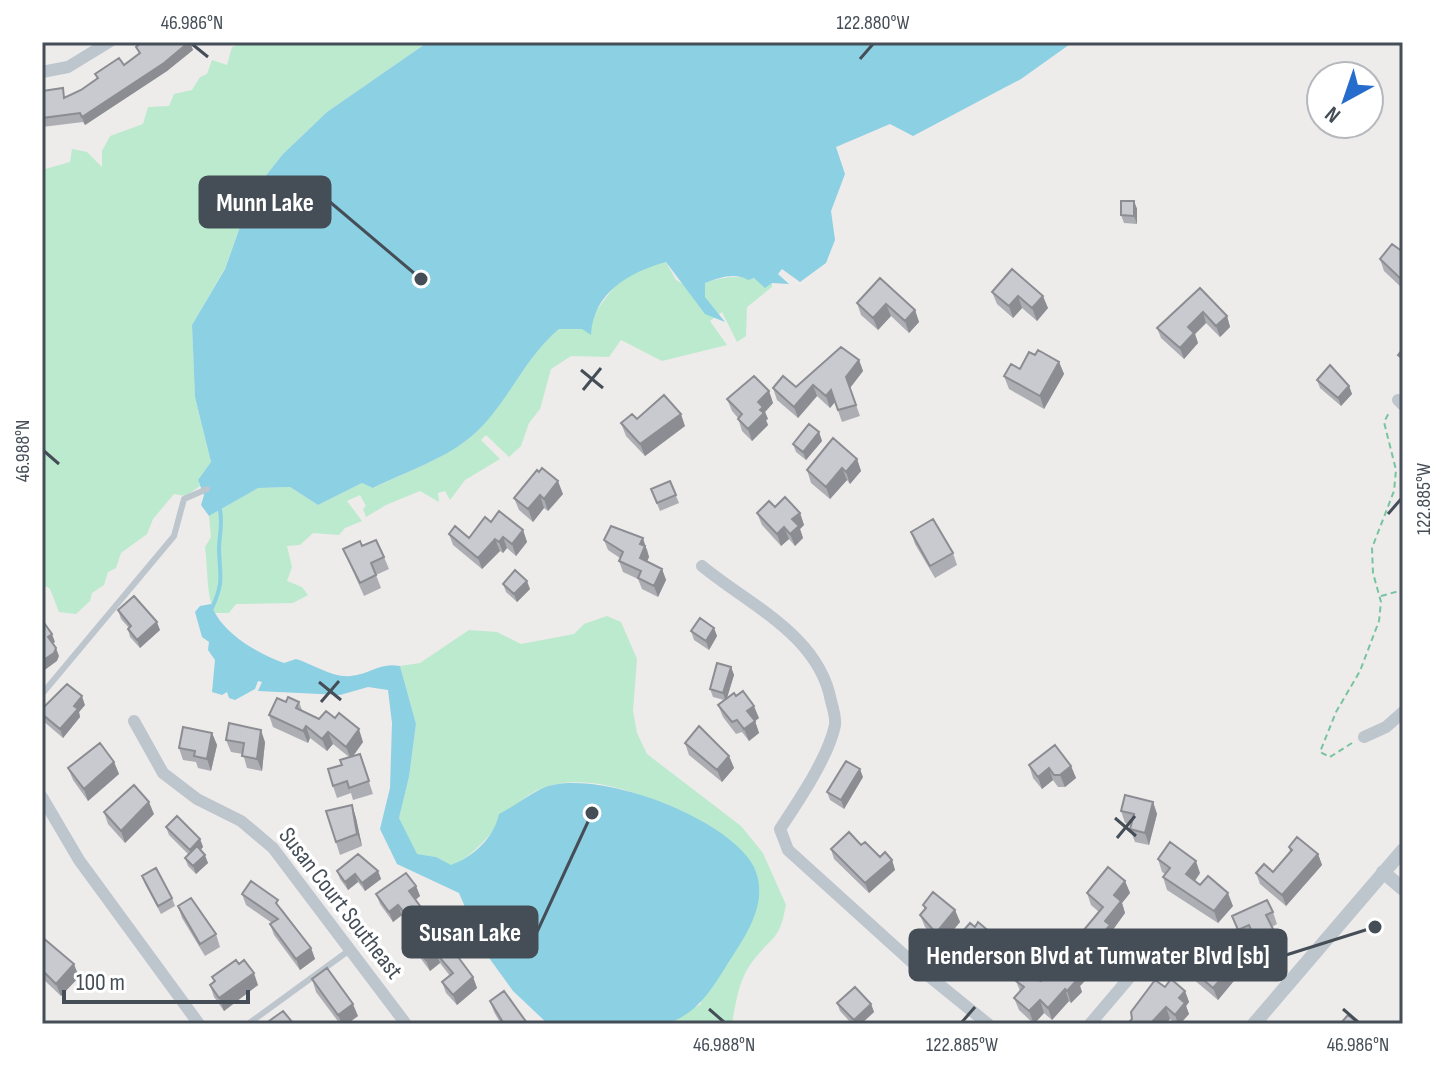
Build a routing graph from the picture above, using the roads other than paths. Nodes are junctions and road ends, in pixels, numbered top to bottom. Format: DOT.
graph roads {
  1 [pos="109,42"];
  2 [pos="42,72"];
  3 [pos="207,489"];
  4 [pos="702,566"];
  5 [pos="42,694"];
  6 [pos="1403,712"];
  7 [pos="134,721"];
  8 [pos="1364,737"];
  9 [pos="42,797"];
  10 [pos="1403,850"];
  11 [pos="1383,872"];
  12 [pos="1403,889"];
  13 [pos="351,949"];
  14 [pos="1152,951"];
  15 [pos="199,1024"];
  16 [pos="248,1024"];
  17 [pos="406,1024"];
  18 [pos="988,1024"];
  19 [pos="1090,1024"];
  20 [pos="1254,1024"];
  1 -- 2 [label="street"];
  3 -- 5 [label="lane"];
  4 -- 18 [label="street"];
  6 -- 8 [label="street"];
  7 -- 13 [label="street, Susan Court Southeast"];
  9 -- 15 [label="street"];
  10 -- 11 [label="street"];
  11 -- 12 [label="street"];
  11 -- 20 [label="street"];
  13 -- 16 [label="lane"];
  13 -- 17 [label="street, Susan Court Southeast"];
  14 -- 19 [label="street"];
}
